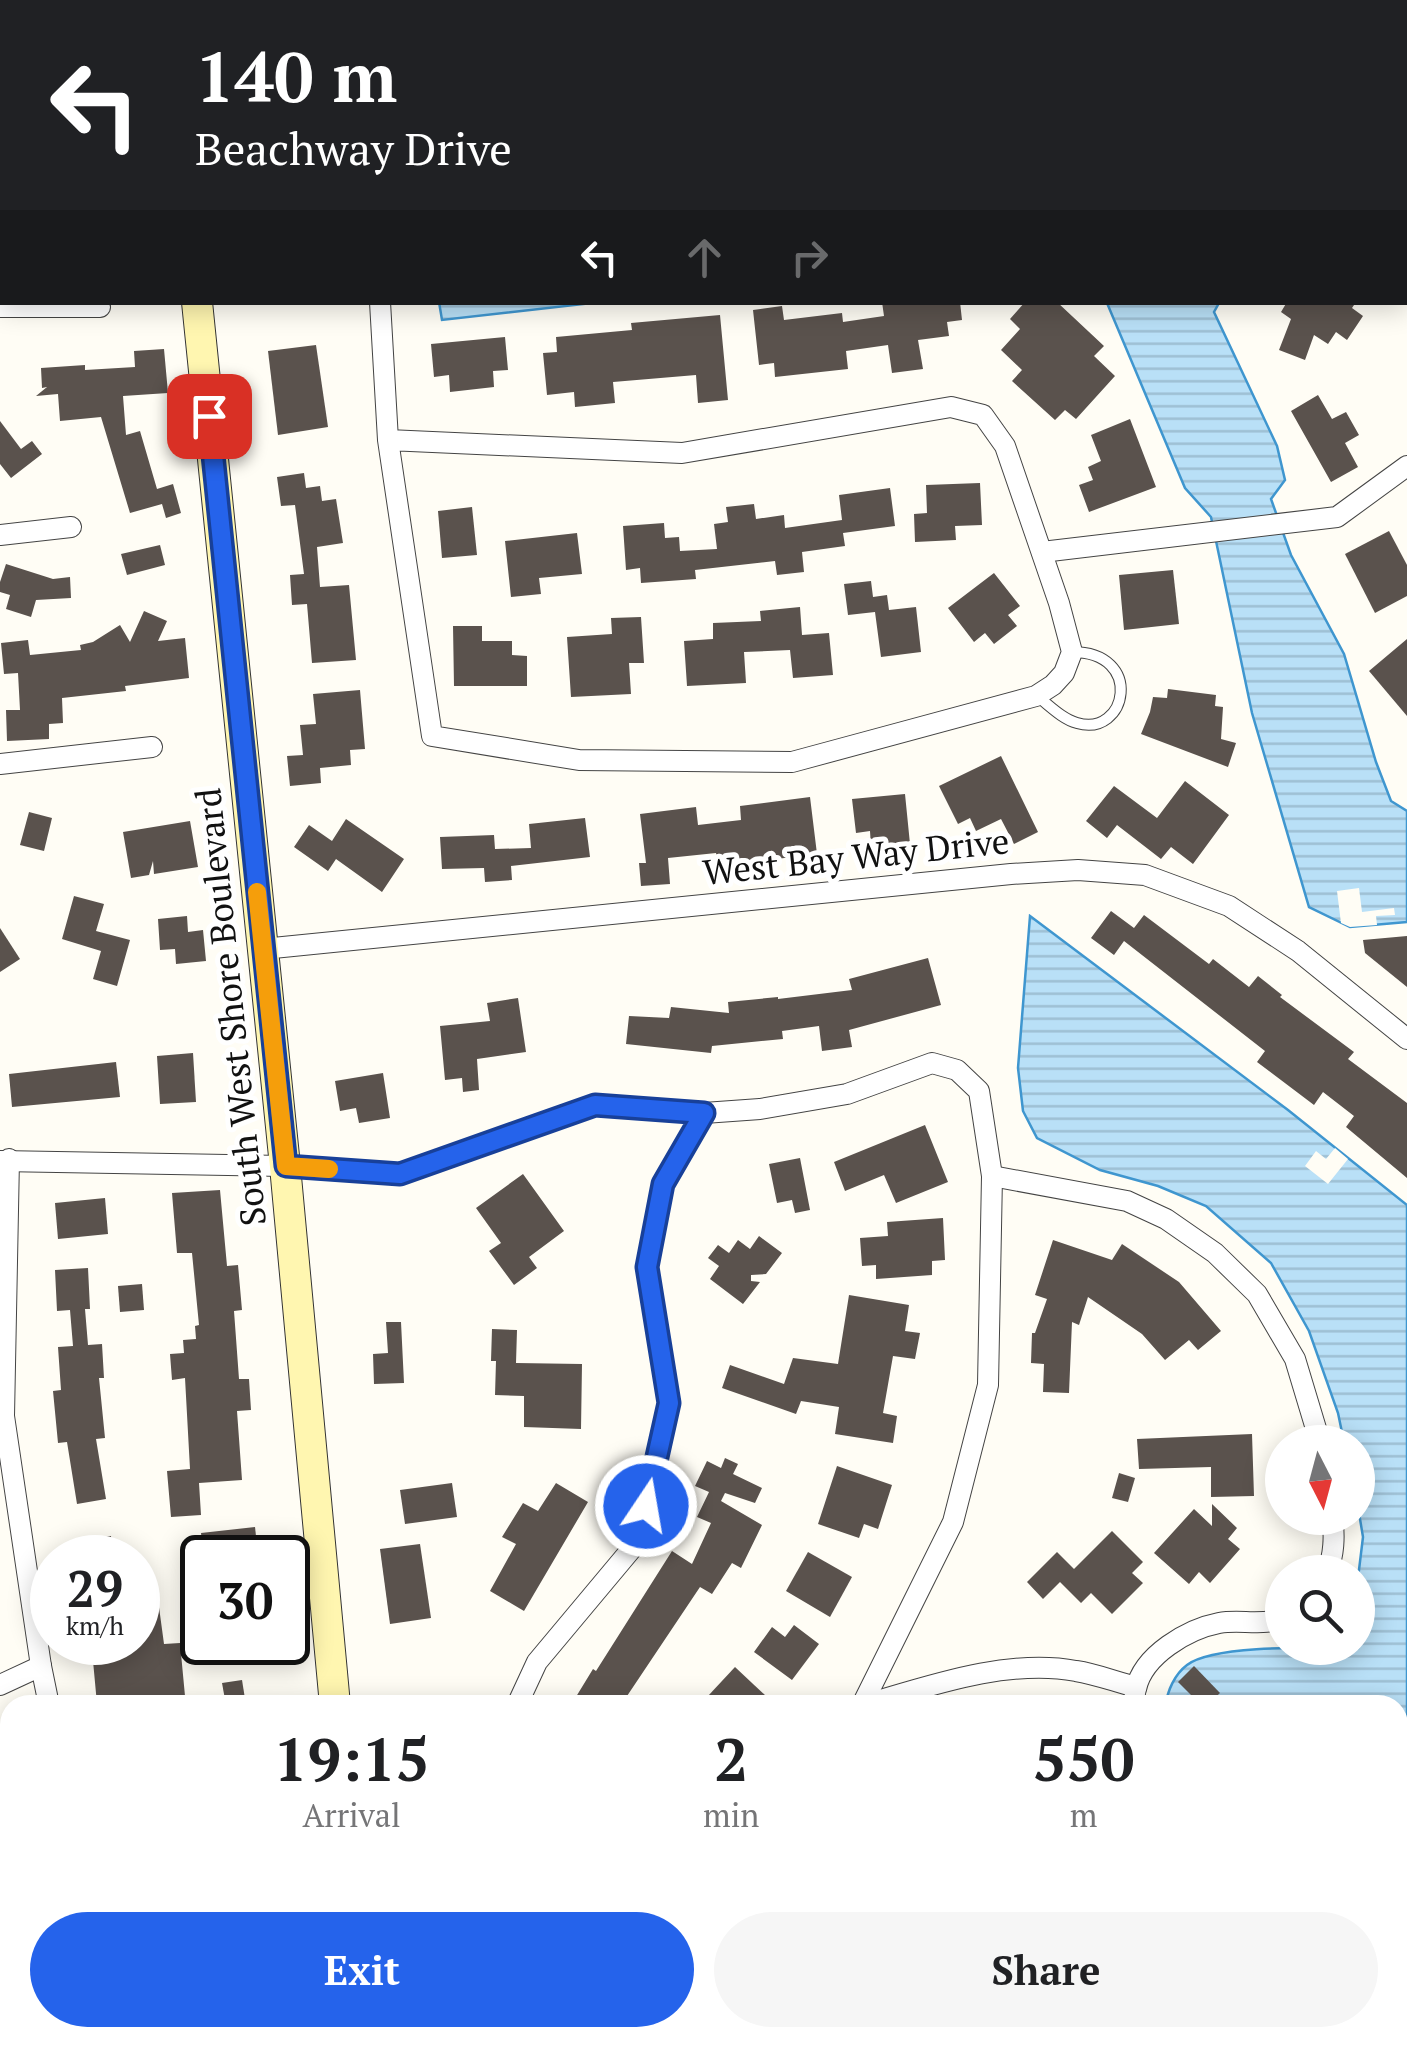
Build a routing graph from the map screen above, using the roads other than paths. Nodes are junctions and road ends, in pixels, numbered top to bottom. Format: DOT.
graph roads {
  1 [pos="197,305"];
  2 [pos="380,305"];
  3 [pos="0,307"];
  4 [pos="100,308"];
  5 [pos="388,440"];
  6 [pos="1407,466"];
  7 [pos="71,527"];
  8 [pos="0,535"];
  9 [pos="1042,552"];
  10 [pos="1072,652"];
  11 [pos="1036,696"];
  12 [pos="152,747"];
  13 [pos="0,764"];
  14 [pos="263,949"];
  15 [pos="1407,1039"];
  16 [pos="704,1113"];
  17 [pos="4,1160"];
  18 [pos="286,1166"];
  19 [pos="992,1176"];
  20 [pos="2,1417"];
  21 [pos="1315,1425"];
  22 [pos="1265,1624"];
  23 [pos="41,1666"];
  24 [pos="0,1685"];
  25 [pos="47,1695"];
  26 [pos="334,1695"];
  27 [pos="522,1695"];
  28 [pos="868,1695"];
  29 [pos="897,1695"];
  30 [pos="1133,1695"];
  31 [pos="1135,1695"];
  1 -- 14 [label="street, South West Shore Boulevard"];
  2 -- 5 [label="street"];
  3 -- 4 [label="street"];
  5 -- 9 [label="street"];
  5 -- 11 [label="street"];
  6 -- 9 [label="street"];
  7 -- 8 [label="street"];
  9 -- 10 [label="street"];
  10 -- 11 [label="street"];
  10 -- 11 [label="lane"];
  12 -- 13 [label="street"];
  14 -- 15 [label="street, West Bay Way Drive"];
  14 -- 18 [label="street, South West Shore Boulevard"];
  16 -- 18 [label="street"];
  16 -- 19 [label="street"];
  16 -- 27 [label="street"];
  17 -- 18 [label="street"];
  17 -- 20 [label="street"];
  18 -- 26 [label="street, South West Shore Boulevard"];
  19 -- 21 [label="street"];
  19 -- 28 [label="street"];
  20 -- 23 [label="street"];
  22 -- 31 [label="street"];
  23 -- 24 [label="street"];
  23 -- 25 [label="street"];
  29 -- 30 [label="street"];
}
